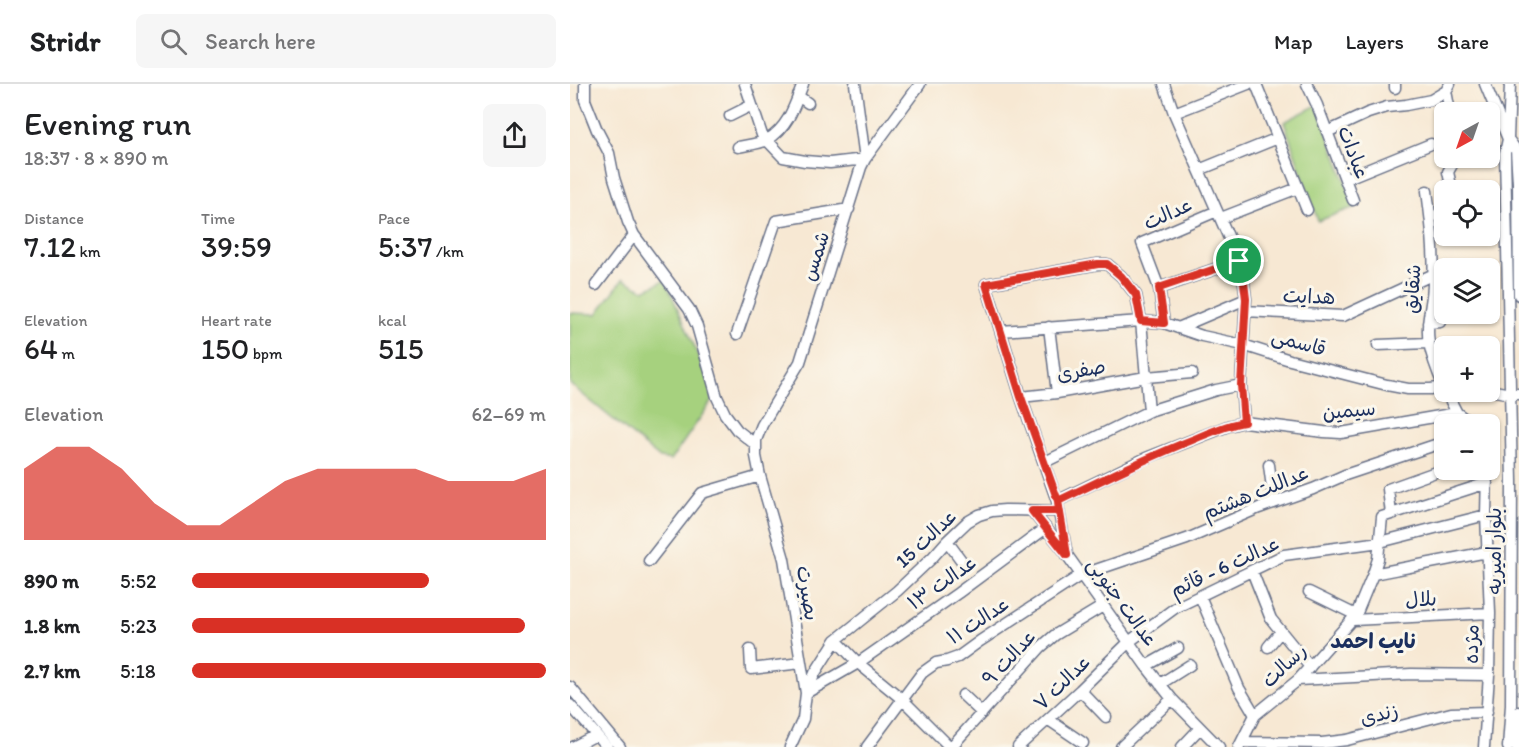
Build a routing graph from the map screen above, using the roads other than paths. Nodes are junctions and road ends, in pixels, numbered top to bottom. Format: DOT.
graph roads {
  1 [pos="585,84"];
  2 [pos="745,84"];
  3 [pos="803,84"];
  4 [pos="855,84"];
  5 [pos="907,84"];
  6 [pos="920,84"];
  7 [pos="1164,84"];
  8 [pos="1248,84"];
  9 [pos="1256,84"];
  10 [pos="1307,84"];
  11 [pos="1485,84"];
  12 [pos="1510,84"];
  13 [pos="1518,84"];
  14 [pos="1448,88"];
  15 [pos="798,96"];
  16 [pos="911,96"];
  17 [pos="808,103"];
  18 [pos="752,105"];
  19 [pos="1174,113"];
  20 [pos="730,116"];
  21 [pos="1327,132"];
  22 [pos="1278,138"];
  23 [pos="1514,138"];
  24 [pos="766,140"];
  25 [pos="1431,144"];
  26 [pos="738,147"];
  27 [pos="865,159"];
  28 [pos="1199,170"];
  29 [pos="1345,179"];
  30 [pos="1519,183"];
  31 [pos="1298,188"];
  32 [pos="1427,191"];
  33 [pos="1353,200"];
  34 [pos="849,209"];
  35 [pos="1307,210"];
  36 [pos="1219,215"];
  37 [pos="1431,216"];
  38 [pos="1434,216"];
  39 [pos="1519,219"];
  40 [pos="634,235"];
  41 [pos="1437,258"];
  42 [pos="1239,261"];
  43 [pos="1434,277"];
  44 [pos="596,285"];
  45 [pos="1519,286"];
  46 [pos="1159,288"];
  47 [pos="1434,294"];
  48 [pos="1519,295"];
  49 [pos="1246,299"];
  50 [pos="1245,311"];
  51 [pos="1141,321"];
  52 [pos="1434,322"];
  53 [pos="1164,323"];
  54 [pos="1428,323"];
  55 [pos="1049,327"];
  56 [pos="1178,328"];
  57 [pos="1001,331"];
  58 [pos="737,334"];
  59 [pos="1429,344"];
  60 [pos="1243,345"];
  61 [pos="1378,345"];
  62 [pos="1434,362"];
  63 [pos="1192,373"];
  64 [pos="1146,377"];
  65 [pos="1241,385"];
  66 [pos="1434,389"];
  67 [pos="1500,392"];
  68 [pos="1057,393"];
  69 [pos="1515,394"];
  70 [pos="1021,397"];
  71 [pos="1451,402"];
  72 [pos="1149,411"];
  73 [pos="1456,413"];
  74 [pos="1244,422"];
  75 [pos="756,445"];
  76 [pos="1434,445"];
  77 [pos="1045,462"];
  78 [pos="1269,465"];
  79 [pos="1434,473"];
  80 [pos="760,476"];
  81 [pos="1487,483"];
  82 [pos="1274,502"];
  83 [pos="1058,506"];
  84 [pos="1032,511"];
  85 [pos="1390,514"];
  86 [pos="1486,515"];
  87 [pos="1046,528"];
  88 [pos="947,541"];
  89 [pos="1380,542"];
  90 [pos="1487,552"];
  91 [pos="1067,555"];
  92 [pos="649,561"];
  93 [pos="961,561"];
  94 [pos="1252,571"];
  95 [pos="1374,574"];
  96 [pos="1081,575"];
  97 [pos="1309,592"];
  98 [pos="1200,596"];
  99 [pos="1103,606"];
  100 [pos="1490,613"];
  101 [pos="1355,617"];
  102 [pos="1281,631"];
  103 [pos="836,639"];
  104 [pos="1130,641"];
  105 [pos="1268,647"];
  106 [pos="1178,648"];
  107 [pos="750,650"];
  108 [pos="801,663"];
  109 [pos="858,663"];
  110 [pos="1190,664"];
  111 [pos="1146,666"];
  112 [pos="1310,667"];
  113 [pos="1489,675"];
  114 [pos="1298,680"];
  115 [pos="1160,684"];
  116 [pos="570,687"];
  117 [pos="1080,690"];
  118 [pos="806,693"];
  119 [pos="963,695"];
  120 [pos="1172,699"];
  121 [pos="903,700"];
  122 [pos="570,705"];
  123 [pos="1487,712"];
  124 [pos="1519,712"];
  125 [pos="982,713"];
  126 [pos="1255,715"];
  127 [pos="1106,717"];
  128 [pos="1049,720"];
  129 [pos="1200,728"];
  130 [pos="596,735"];
  131 [pos="1083,743"];
  132 [pos="1241,744"];
  133 [pos="573,747"];
  134 [pos="607,747"];
  135 [pos="620,747"];
  136 [pos="790,747"];
  137 [pos="867,747"];
  138 [pos="951,747"];
  139 [pos="1018,747"];
  140 [pos="1121,747"];
  141 [pos="1182,747"];
  142 [pos="1219,747"];
  143 [pos="1484,747"];
  144 [pos="1508,747"];
  145 [pos="1516,747"];
  1 -- 40 [label="street"];
  2 -- 18 [label="street"];
  3 -- 15 [label="street"];
  4 -- 27 [label="street"];
  5 -- 16 [label="street"];
  6 -- 16 [label="street, شمس"];
  7 -- 19 [label="street"];
  8 -- 19 [label="street"];
  9 -- 22 [label="street"];
  10 -- 21 [label="street, عبادات"];
  11 -- 23 [label="street, بلوار امیریه"];
  12 -- 13 [label="street"];
  12 -- 23 [label="street"];
  14 -- 21 [label="street"];
  15 -- 17 [label="street"];
  15 -- 24 [label="street"];
  16 -- 27 [label="street, شمس"];
  18 -- 20 [label="street"];
  18 -- 24 [label="street"];
  19 -- 28 [label="street"];
  21 -- 29 [label="street, عبادات"];
  22 -- 28 [label="street"];
  22 -- 31 [label="street"];
  23 -- 30 [label="street, بلوار امیریه"];
  23 -- 69 [label="street, بلوار امیریه"];
  24 -- 26 [label="street"];
  24 -- 27 [label="street"];
  25 -- 29 [label="street"];
  27 -- 34 [label="street, شمس"];
  28 -- 36 [label="street"];
  29 -- 33 [label="street, عبادات"];
  30 -- 39 [label="street, بلوار امیریه"];
  31 -- 35 [label="street"];
  31 -- 36 [label="street"];
  32 -- 37 [label="street, شقایق"];
  34 -- 58 [label="street"];
  34 -- 75 [label="street, شمس"];
  36 -- 42 [label="street"];
  36 -- 46 [label="street, عدالت"];
  37 -- 38 [label="street"];
  37 -- 41 [label="street, شقایق"];
  39 -- 45 [label="street, بلوار امیریه"];
  40 -- 44 [label="street"];
  40 -- 75 [label="street"];
  42 -- 46 [label="street"];
  42 -- 49 [label="street"];
  43 -- 50 [label="street, هدایت"];
  45 -- 48 [label="street, بلوار امیریه"];
  46 -- 53 [label="street, عدالت"];
  47 -- 54 [label="street, شقایق"];
  49 -- 50 [label="street"];
  49 -- 56 [label="street"];
  50 -- 60 [label="street"];
  51 -- 53 [label="street, قاسمی"];
  51 -- 55 [label="street, قاسمی"];
  51 -- 57 [label="street, عدالت جنوبی"];
  51 -- 64 [label="street"];
  52 -- 54 [label="street"];
  53 -- 56 [label="street, قاسمی"];
  54 -- 59 [label="street, شقایق"];
  55 -- 57 [label="street, قاسمی"];
  55 -- 68 [label="street"];
  56 -- 60 [label="street, قاسمی"];
  57 -- 70 [label="street, عدالت جنوبی"];
  59 -- 61 [label="street"];
  59 -- 62 [label="street, شقایق"];
  60 -- 65 [label="street"];
  60 -- 66 [label="street, قاسمی"];
  63 -- 64 [label="street, صفری"];
  64 -- 68 [label="street, صفری"];
  64 -- 72 [label="street"];
  65 -- 72 [label="street"];
  65 -- 74 [label="street"];
  67 -- 69 [label="street"];
  68 -- 70 [label="street, صفری"];
  69 -- 144 [label="street, بلوار امیریه"];
  70 -- 77 [label="street, عدالت جنوبی"];
  71 -- 73 [label="street"];
  72 -- 77 [label="street"];
  73 -- 74 [label="street, سیمین"];
  74 -- 83 [label="street"];
  75 -- 80 [label="street, بصیرت"];
  76 -- 82 [label="street, عداللت هشتم"];
  77 -- 83 [label="street, عدالت جنوبی"];
  78 -- 82 [label="street"];
  79 -- 85 [label="street"];
  80 -- 92 [label="street"];
  80 -- 108 [label="street, بصیرت"];
  81 -- 85 [label="street"];
  81 -- 86 [label="street, مژده"];
  82 -- 96 [label="street, عداللت هشتم"];
  83 -- 84 [label="street, عدالت 15"];
  83 -- 91 [label="street, عدالت جنوبی"];
  84 -- 87 [label="street"];
  84 -- 88 [label="street, عدالت 15"];
  85 -- 89 [label="street, رسالت"];
  86 -- 89 [label="street, عدالت 6 - قائم"];
  86 -- 90 [label="street, مژده"];
  87 -- 91 [label="street"];
  87 -- 109 [label="street, عدالت ۱۳"];
  88 -- 93 [label="street"];
  88 -- 103 [label="street, عدالت 15"];
  89 -- 94 [label="street, عدالت 6 - قائم"];
  89 -- 95 [label="street, رسالت"];
  90 -- 95 [label="street"];
  90 -- 100 [label="street, مژده"];
  91 -- 96 [label="street, عدالت جنوبی"];
  94 -- 98 [label="street, عدالت 6 - قائم"];
  94 -- 102 [label="street"];
  95 -- 101 [label="street, رسالت"];
  96 -- 99 [label="street, عدالت جنوبی"];
  96 -- 121 [label="street, عدالت ۱۱"];
  97 -- 101 [label="street"];
  98 -- 104 [label="street, عدالت 6 - قائم"];
  98 -- 126 [label="street"];
  99 -- 104 [label="street, عدالت جنوبی"];
  99 -- 125 [label="street, عدالت ۹"];
  100 -- 101 [label="street, بلال"];
  100 -- 113 [label="street, مژده"];
  101 -- 112 [label="street, رسالت"];
  102 -- 105 [label="street"];
  102 -- 112 [label="street"];
  103 -- 109 [label="street"];
  103 -- 118 [label="street, عدالت 15"];
  104 -- 111 [label="street, عدالت جنوبی"];
  104 -- 117 [label="street, عدالت ۷"];
  106 -- 111 [label="street"];
  107 -- 108 [label="street"];
  108 -- 118 [label="street, بصیرت"];
  109 -- 118 [label="street, عدالت ۱۳"];
  109 -- 121 [label="street"];
  110 -- 115 [label="street"];
  111 -- 115 [label="street, عدالت جنوبی"];
  112 -- 114 [label="street, رسالت"];
  113 -- 114 [label="street"];
  113 -- 123 [label="street, مژده"];
  114 -- 126 [label="street, رسالت"];
  115 -- 120 [label="street, عدالت جنوبی"];
  116 -- 135 [label="street"];
  117 -- 127 [label="street"];
  117 -- 128 [label="street, عدالت ۷"];
  118 -- 136 [label="street, بصیرت"];
  119 -- 125 [label="street"];
  120 -- 129 [label="street, عدالت جنوبی"];
  120 -- 140 [label="street"];
  121 -- 137 [label="street, عدالت ۱۱"];
  121 -- 138 [label="street"];
  122 -- 130 [label="street"];
  123 -- 132 [label="street, زندی"];
  123 -- 143 [label="street, مژده"];
  124 -- 145 [label="street"];
  125 -- 138 [label="street, عدالت ۹"];
  126 -- 132 [label="street, رسالت"];
  128 -- 131 [label="street"];
  128 -- 139 [label="street, عدالت ۷"];
  129 -- 141 [label="street"];
  129 -- 142 [label="street, عدالت جنوبی"];
  130 -- 133 [label="street"];
  130 -- 134 [label="street"];
}
